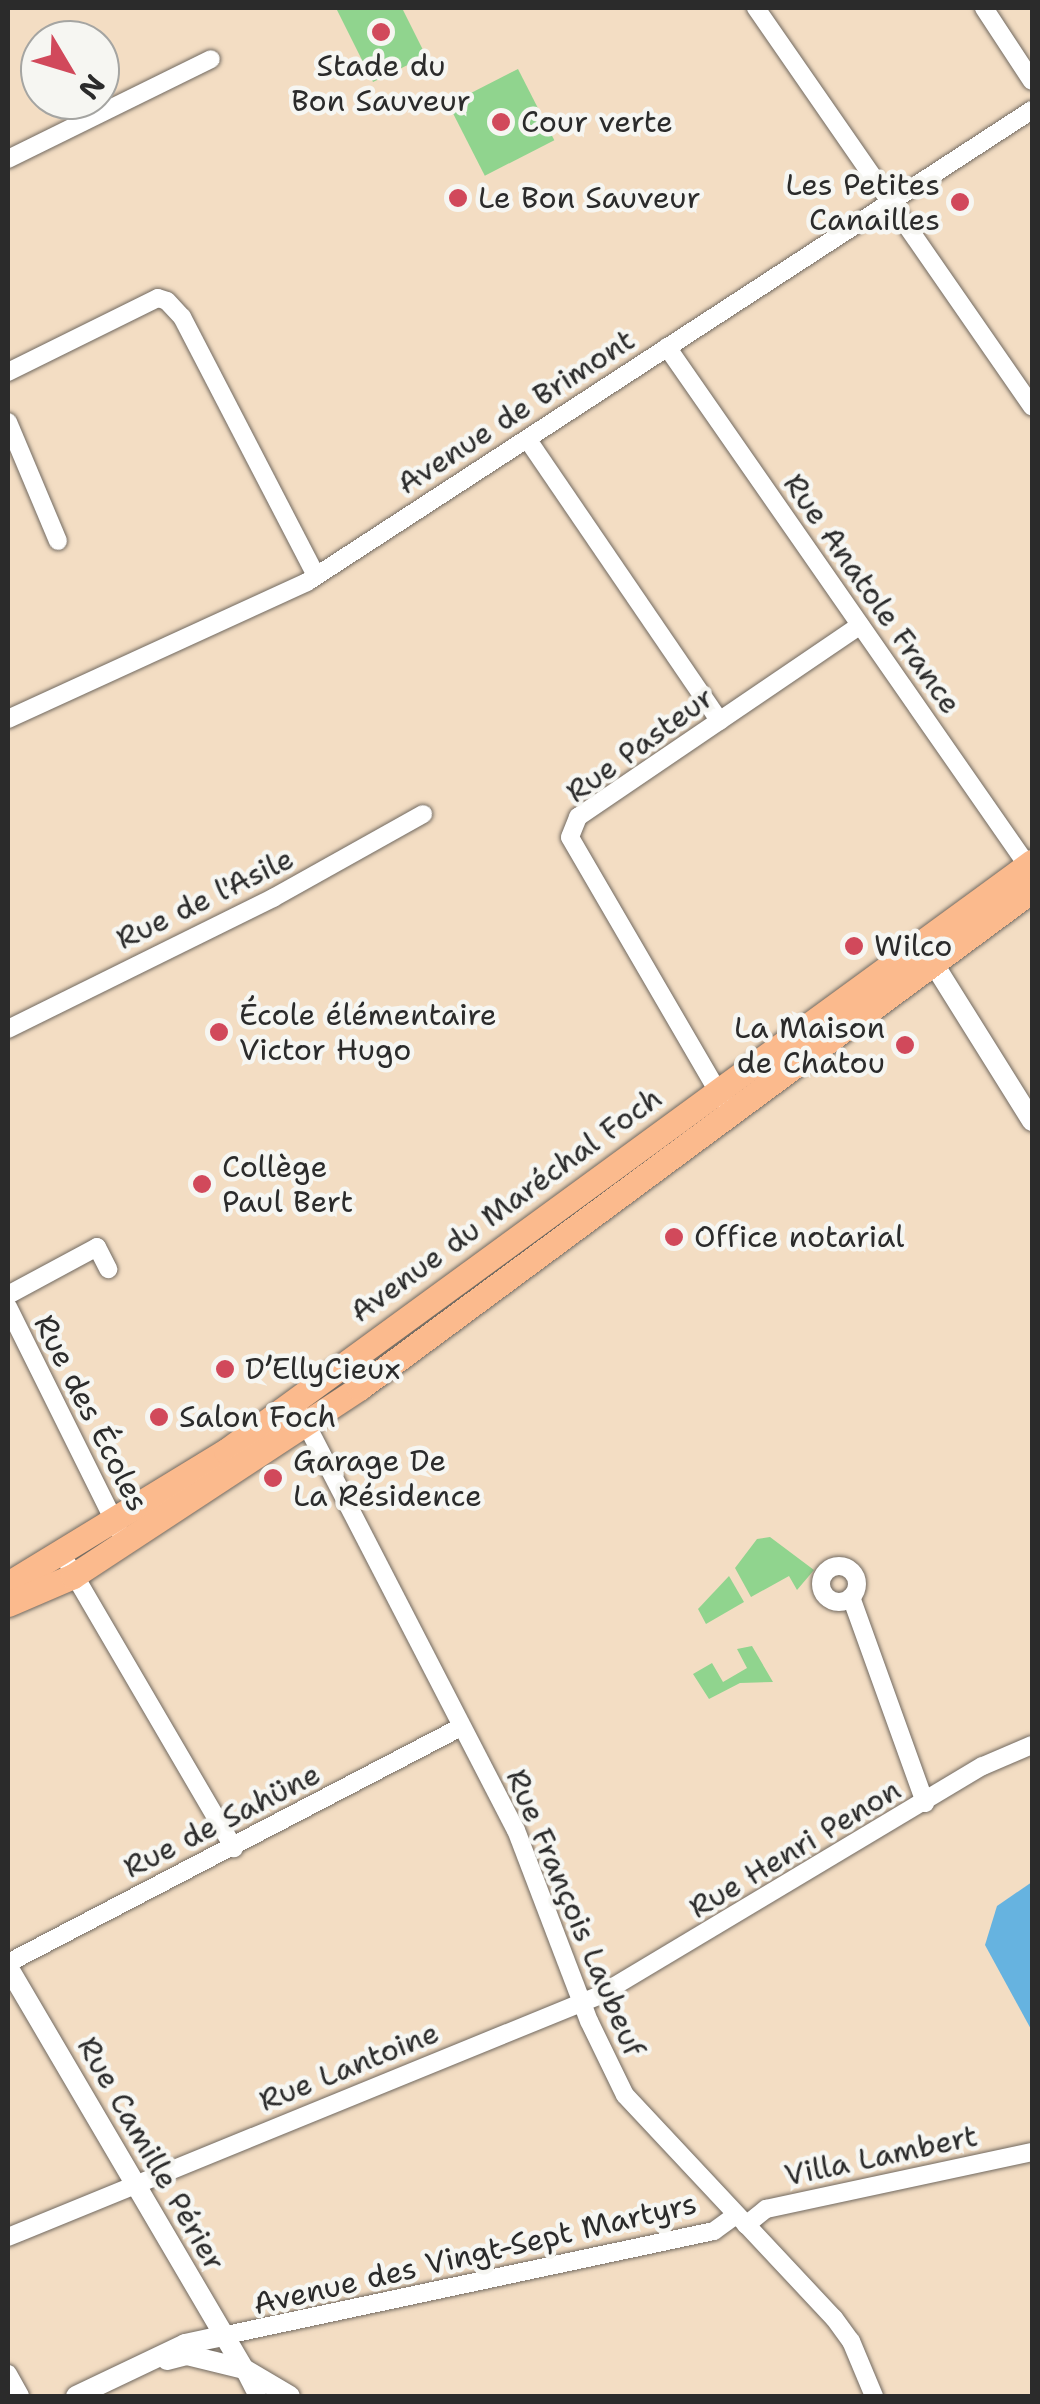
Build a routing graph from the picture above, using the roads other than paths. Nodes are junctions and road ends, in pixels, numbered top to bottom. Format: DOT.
graph roads {
  1 [pos="756,8"];
  2 [pos="984,8"];
  3 [pos="211,59"];
  4 [pos="1032,81"];
  5 [pos="1032,110"];
  6 [pos="8,159"];
  7 [pos="890,202"];
  8 [pos="667,347"];
  9 [pos="8,372"];
  10 [pos="1032,406"];
  11 [pos="8,422"];
  12 [pos="528,440"];
  13 [pos="58,541"];
  14 [pos="316,575"];
  15 [pos="860,624"];
  16 [pos="8,719"];
  17 [pos="720,721"];
  18 [pos="423,814"];
  19 [pos="1031,873"];
  20 [pos="928,954"];
  21 [pos="8,1029"];
  22 [pos="722,1100"];
  23 [pos="1032,1119"];
  24 [pos="108,1268"];
  25 [pos="8,1295"];
  26 [pos="8,1307"];
  27 [pos="300,1413"];
  28 [pos="120,1532"];
  29 [pos="68,1564"];
  30 [pos="8,1584"];
  31 [pos="851,1597"];
  32 [pos="8,1604"];
  33 [pos="461,1727"];
  34 [pos="1032,1745"];
  35 [pos="925,1803"];
  36 [pos="234,1848"];
  37 [pos="8,1965"];
  38 [pos="586,2002"];
  39 [pos="1032,2152"];
  40 [pos="134,2184"];
  41 [pos="741,2220"];
  42 [pos="8,2237"];
  43 [pos="222,2336"];
  44 [pos="146,2364"];
  45 [pos="244,2370"];
  46 [pos="8,2374"];
  47 [pos="20,2396"];
  48 [pos="76,2396"];
  49 [pos="258,2396"];
  50 [pos="290,2396"];
  51 [pos="874,2396"];
  1 -- 7 [label="street"];
  2 -- 4 [label="street"];
  3 -- 6 [label="street"];
  5 -- 7 [label="street, Avenue de Brimont"];
  7 -- 8 [label="street, Avenue de Brimont"];
  7 -- 10 [label="street"];
  8 -- 12 [label="street, Avenue de Brimont"];
  8 -- 15 [label="street, Rue Anatole France"];
  9 -- 14 [label="street"];
  11 -- 13 [label="street"];
  12 -- 14 [label="street, Avenue de Brimont"];
  12 -- 17 [label="street"];
  14 -- 16 [label="street, Avenue de Brimont"];
  15 -- 17 [label="street, Rue Pasteur"];
  15 -- 19 [label="street, Rue Anatole France"];
  17 -- 22 [label="street, Rue Pasteur"];
  18 -- 21 [label="street, Rue de l'Asile"];
  19 -- 20 [label="main road, Avenue du Maréchal Foch"];
  19 -- 20 [label="main road"];
  20 -- 22 [label="main road, Avenue du Maréchal Foch"];
  20 -- 23 [label="street"];
  22 -- 27 [label="main road, Avenue du Maréchal Foch"];
  24 -- 25 [label="street"];
  26 -- 28 [label="street, Rue des Écoles"];
  27 -- 28 [label="main road, Avenue du Maréchal Foch"];
  27 -- 33 [label="street, Rue François Laubeuf"];
  28 -- 29 [label="main road, Avenue du Maréchal Foch"];
  29 -- 30 [label="main road, Avenue du Maréchal Foch"];
  29 -- 32 [label="main road, Avenue du Maréchal Foch"];
  29 -- 36 [label="street"];
  31 -- 35 [label="street"];
  33 -- 36 [label="street, Rue de Sahüne"];
  33 -- 38 [label="street, Rue François Laubeuf"];
  34 -- 35 [label="street, Rue Henri Penon"];
  35 -- 38 [label="street, Rue Henri Penon"];
  36 -- 37 [label="street, Rue de Sahüne"];
  37 -- 40 [label="street, Rue Camille Périer"];
  38 -- 40 [label="street, Rue Lantoine"];
  38 -- 41 [label="street, Rue François Laubeuf"];
  39 -- 41 [label="street, Villa Lambert"];
  40 -- 42 [label="street, Rue Lantoine"];
  40 -- 43 [label="street, Rue Camille Périer"];
  41 -- 43 [label="street, Avenue des Vingt-Sept Martyrs"];
  41 -- 51 [label="street, Rue François Laubeuf"];
  43 -- 44 [label="street"];
  43 -- 45 [label="street, Rue Camille Périer"];
  44 -- 45 [label="street"];
  44 -- 48 [label="street"];
  45 -- 49 [label="street"];
  45 -- 50 [label="street"];
  46 -- 47 [label="street"];
}
